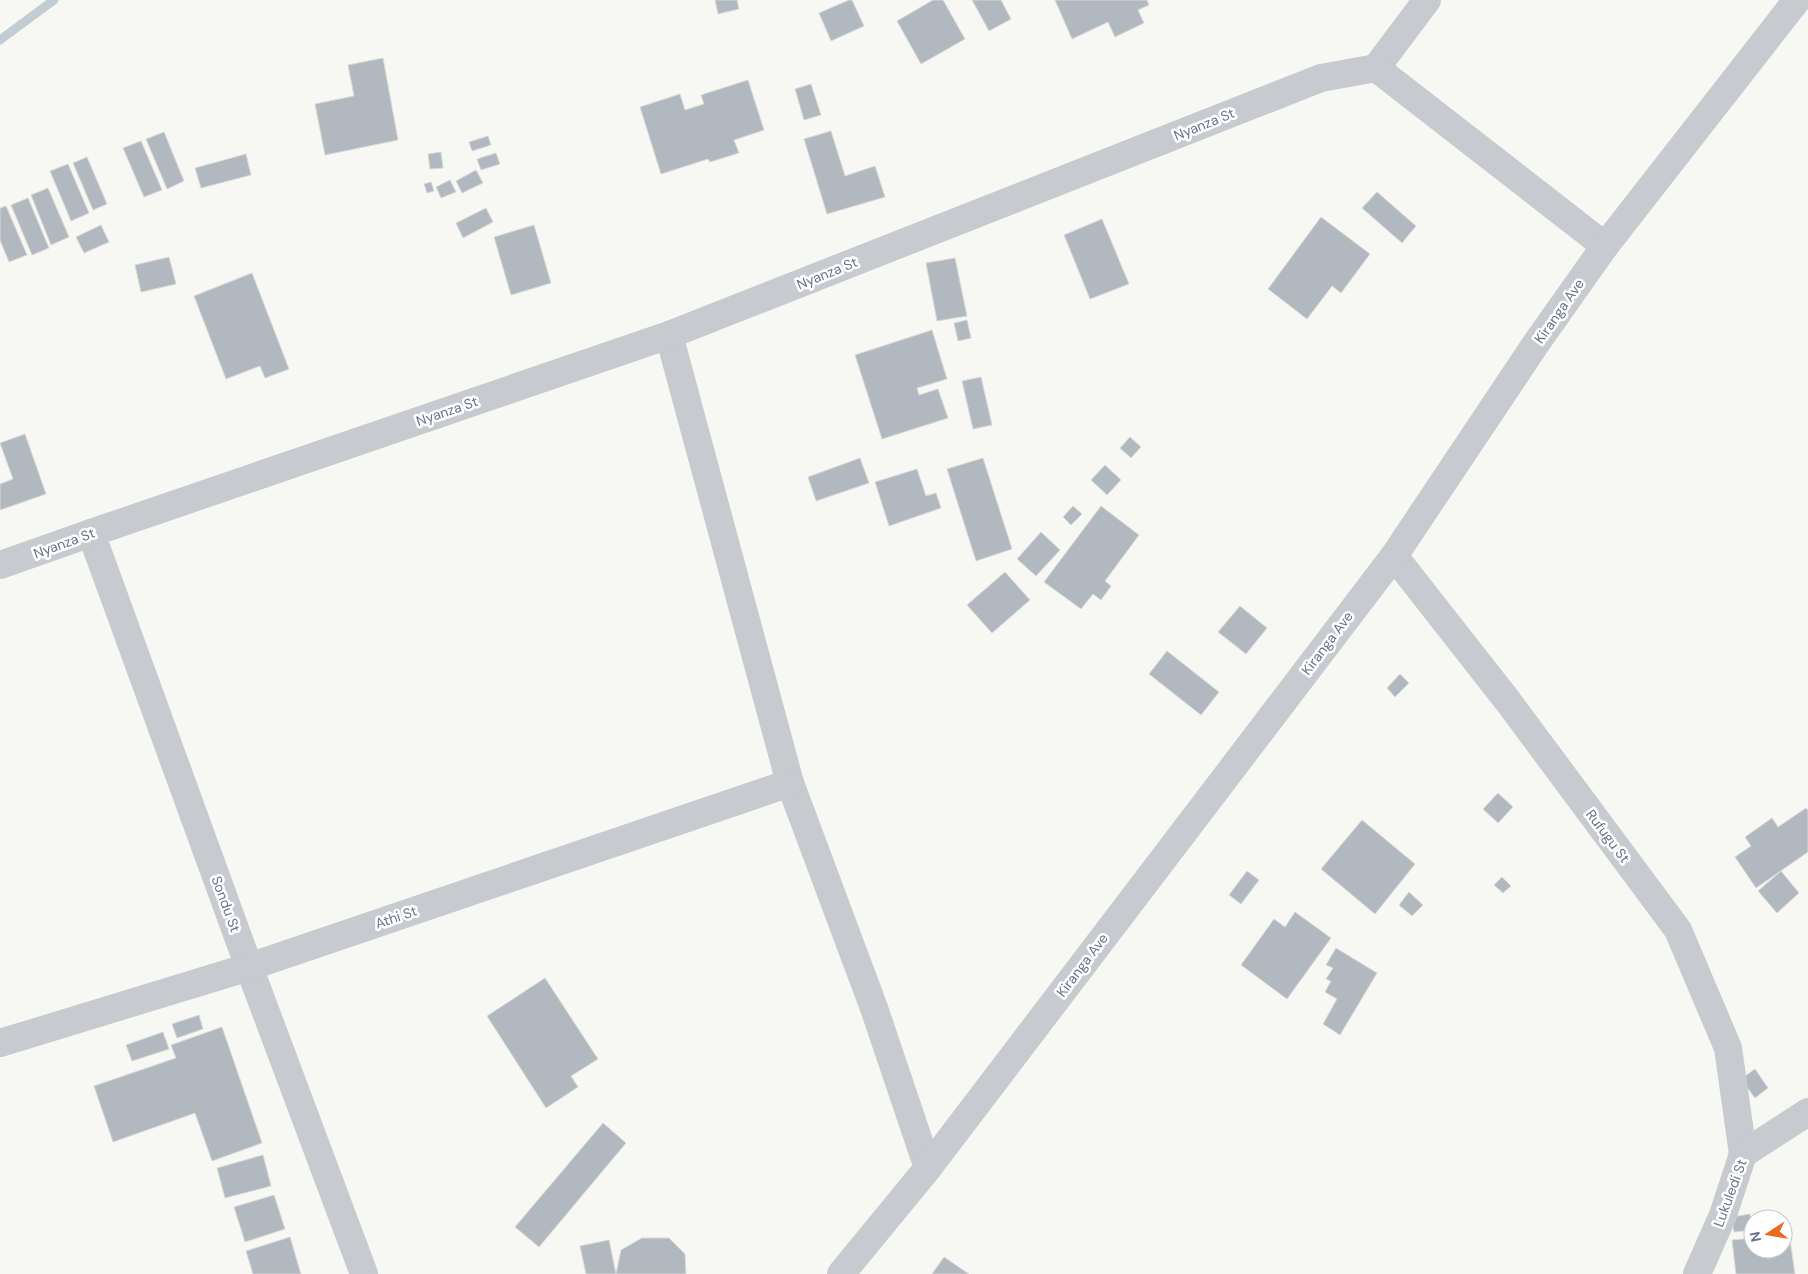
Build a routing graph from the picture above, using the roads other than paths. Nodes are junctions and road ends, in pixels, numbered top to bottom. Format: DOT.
graph roads {
  1 [pos="1427,0"];
  2 [pos="1797,0"];
  3 [pos="1376,68"];
  4 [pos="1605,246"];
  5 [pos="669,335"];
  6 [pos="91,533"];
  7 [pos="1394,556"];
  8 [pos="0,565"];
  9 [pos="790,783"];
  10 [pos="249,967"];
  11 [pos="0,1043"];
  12 [pos="1808,1112"];
  13 [pos="1743,1154"];
  14 [pos="928,1168"];
  15 [pos="364,1274"];
  16 [pos="841,1274"];
  17 [pos="1697,1274"];
  1 -- 3 [label="street"];
  2 -- 4 [label="street, Kiranga Ave"];
  3 -- 4 [label="street"];
  3 -- 5 [label="street, Nyanza St"];
  4 -- 7 [label="street, Kiranga Ave"];
  5 -- 6 [label="street, Nyanza St"];
  5 -- 9 [label="street"];
  6 -- 8 [label="street, Nyanza St"];
  6 -- 10 [label="street, Sondu St"];
  7 -- 13 [label="street, Rufugu St"];
  7 -- 14 [label="street, Kiranga Ave"];
  9 -- 10 [label="street, Athi St"];
  9 -- 14 [label="street"];
  10 -- 11 [label="street, Athi St"];
  10 -- 15 [label="street, Sondu St"];
  12 -- 13 [label="street, Lukuledi St"];
  13 -- 17 [label="street, Lukuledi St"];
  14 -- 16 [label="street, Kiranga Ave"];
}
